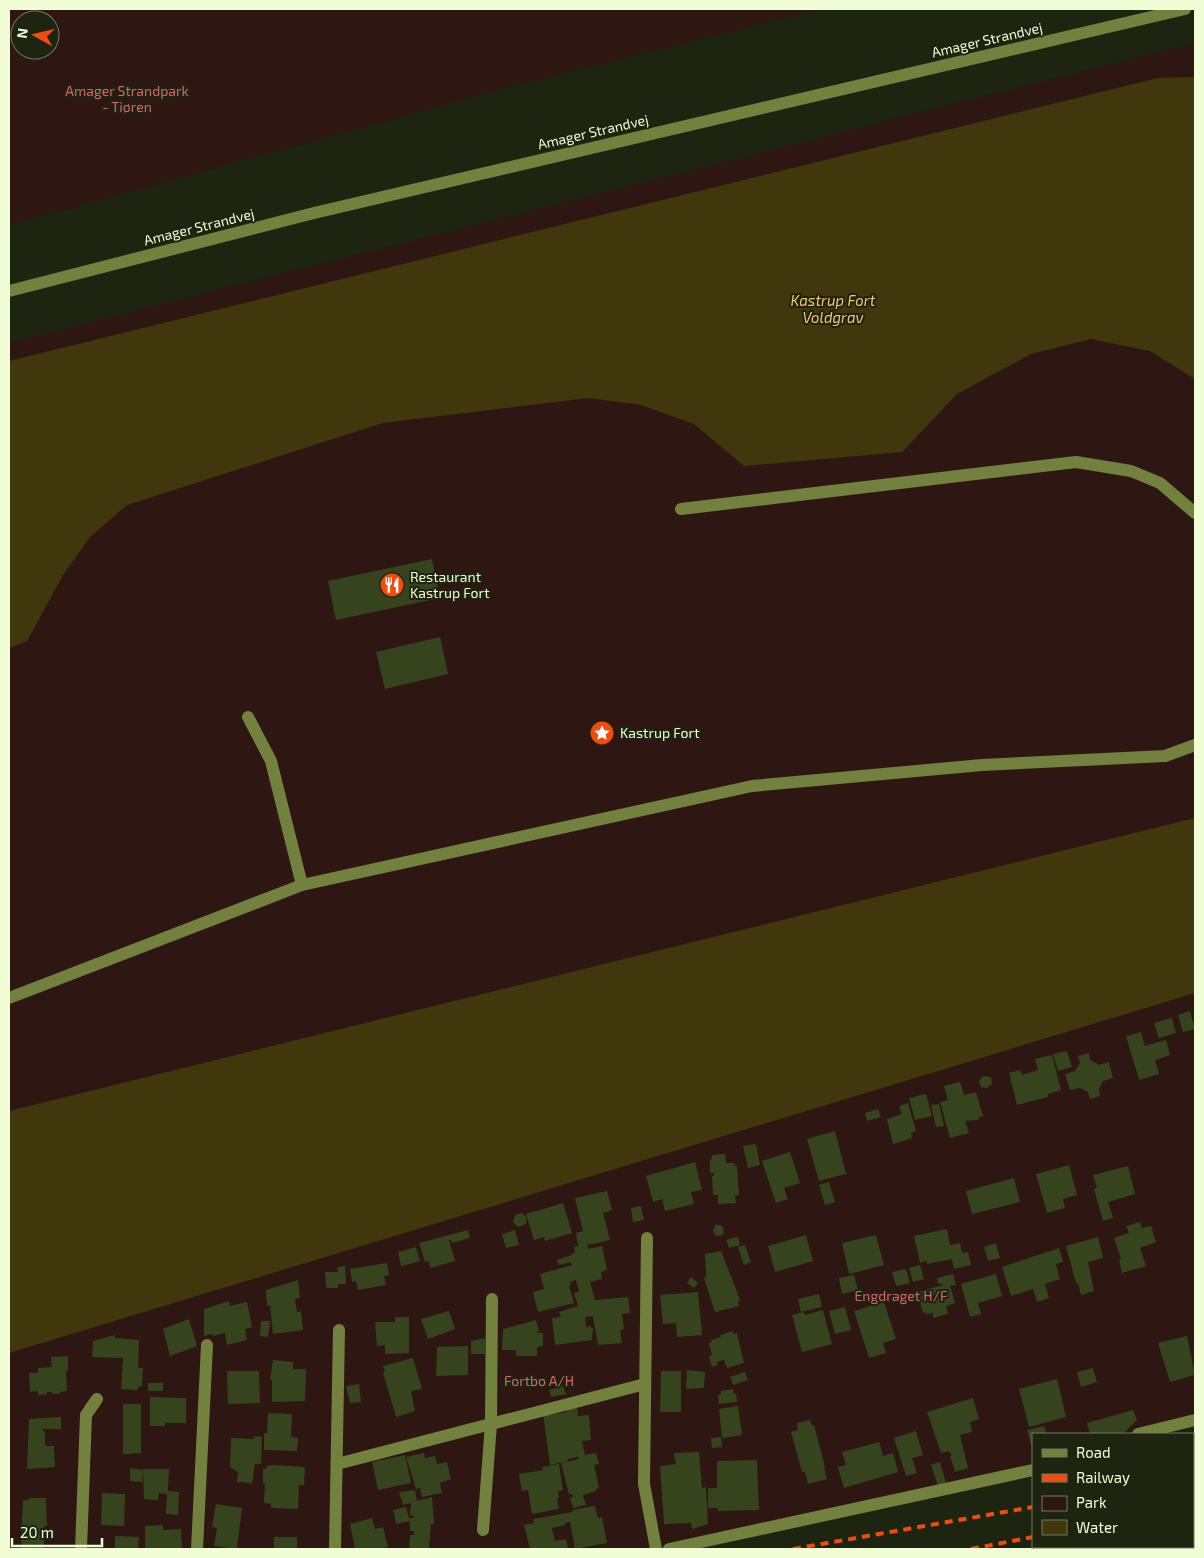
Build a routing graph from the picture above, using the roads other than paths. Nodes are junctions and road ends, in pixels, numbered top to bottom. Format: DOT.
graph roads {
  1 [pos="1185,9"];
  2 [pos="9,291"];
  3 [pos="681,509"];
  4 [pos="1195,513"];
  5 [pos="248,717"];
  6 [pos="1195,745"];
  7 [pos="302,885"];
  8 [pos="9,998"];
  9 [pos="647,1238"];
  10 [pos="492,1299"];
  11 [pos="339,1330"];
  12 [pos="207,1345"];
  13 [pos="645,1384"];
  14 [pos="97,1399"];
  15 [pos="1195,1420"];
  16 [pos="491,1424"];
  17 [pos="1142,1433"];
  18 [pos="337,1464"];
  19 [pos="1032,1470"];
  20 [pos="483,1530"];
  21 [pos="82,1549"];
  22 [pos="197,1549"];
  23 [pos="335,1549"];
  24 [pos="656,1549"];
  25 [pos="669,1549"];
  1 -- 2 [label="street, Amager Strandvej"];
  3 -- 4 [label="street"];
  5 -- 7 [label="street"];
  6 -- 7 [label="street"];
  7 -- 8 [label="street"];
  9 -- 13 [label="street"];
  10 -- 16 [label="street"];
  11 -- 18 [label="street"];
  12 -- 22 [label="street"];
  13 -- 16 [label="street"];
  13 -- 24 [label="street"];
  14 -- 21 [label="street"];
  15 -- 17 [label="street"];
  16 -- 18 [label="street"];
  16 -- 20 [label="street"];
  18 -- 23 [label="street"];
  19 -- 25 [label="street"];
}
